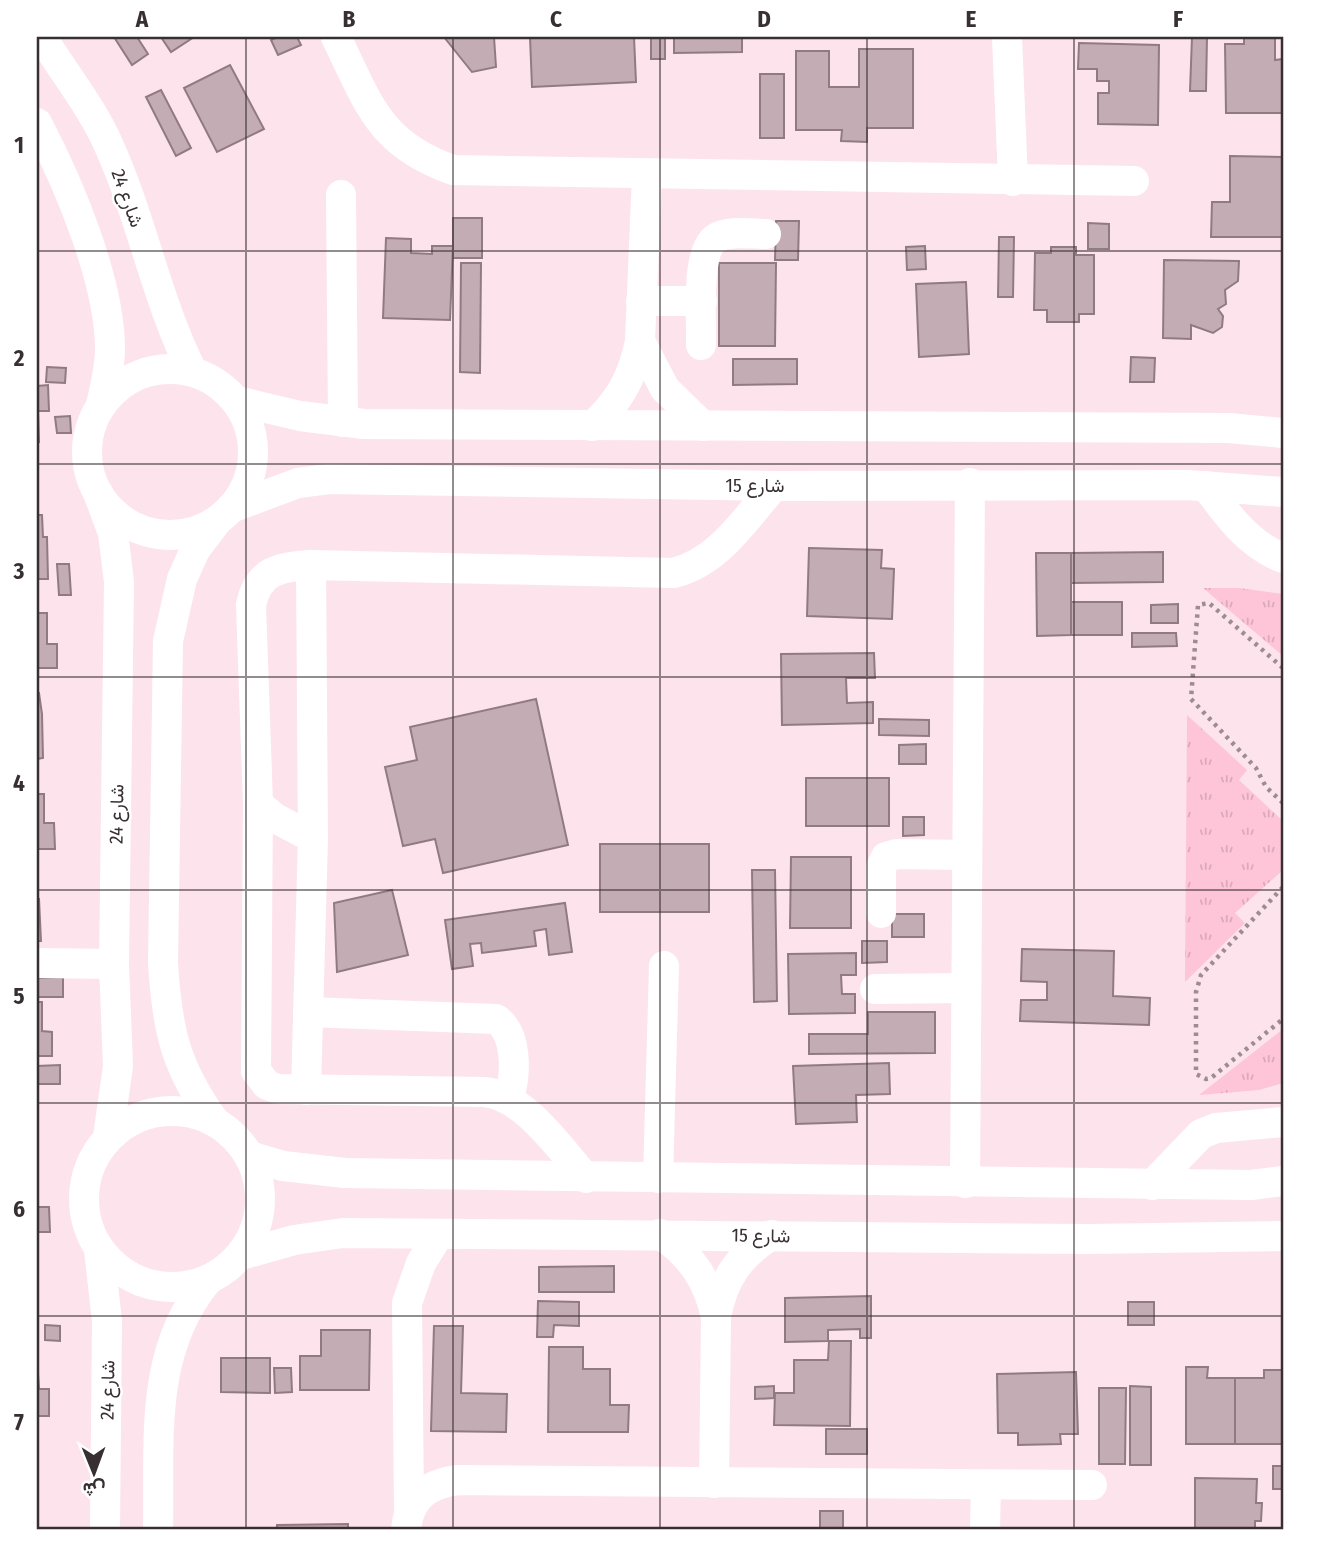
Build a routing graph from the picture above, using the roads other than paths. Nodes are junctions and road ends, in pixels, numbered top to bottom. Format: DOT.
graph roads {
  1 [pos="42,37"];
  2 [pos="336,37"];
  3 [pos="1007,37"];
  4 [pos="37,123"];
  5 [pos="647,175"];
  6 [pos="1013,181"];
  7 [pos="1135,181"];
  8 [pos="341,195"];
  9 [pos="766,234"];
  10 [pos="642,301"];
  11 [pos="702,301"];
  12 [pos="640,341"];
  13 [pos="701,345"];
  14 [pos="192,371"];
  15 [pos="237,401"];
  16 [pos="101,405"];
  17 [pos="343,422"];
  18 [pos="592,426"];
  19 [pos="703,426"];
  20 [pos="1283,433"];
  21 [pos="970,483"];
  22 [pos="774,486"];
  23 [pos="1206,486"];
  24 [pos="1283,492"];
  25 [pos="98,494"];
  26 [pos="224,515"];
  27 [pos="1283,558"];
  28 [pos="311,565"];
  29 [pos="258,804"];
  30 [pos="313,838"];
  31 [pos="967,855"];
  32 [pos="881,913"];
  33 [pos="37,963"];
  34 [pos="114,964"];
  35 [pos="664,966"];
  36 [pos="966,988"];
  37 [pos="875,989"];
  38 [pos="308,1012"];
  39 [pos="306,1090"];
  40 [pos="509,1098"];
  41 [pos="215,1122"];
  42 [pos="1283,1122"];
  43 [pos="108,1137"];
  44 [pos="250,1156"];
  45 [pos="586,1178"];
  46 [pos="658,1178"];
  47 [pos="1283,1181"];
  48 [pos="965,1183"];
  49 [pos="1152,1185"];
  50 [pos="439,1234"];
  51 [pos="660,1234"];
  52 [pos="772,1236"];
  53 [pos="1280,1238"];
  54 [pos="99,1250"];
  55 [pos="242,1255"];
  56 [pos="207,1281"];
  57 [pos="716,1317"];
  58 [pos="714,1483"];
  59 [pos="1093,1485"];
  60 [pos="986,1486"];
  61 [pos="407,1519"];
  62 [pos="104,1530"];
  63 [pos="158,1530"];
  64 [pos="985,1530"];
  1 -- 14 [label="street, شارع 24"];
  2 -- 5 [label="street"];
  3 -- 6 [label="street"];
  4 -- 16 [label="street"];
  5 -- 6 [label="street"];
  5 -- 10 [label="street"];
  6 -- 7 [label="street"];
  8 -- 17 [label="street"];
  9 -- 11 [label="street"];
  10 -- 11 [label="street"];
  10 -- 12 [label="street"];
  11 -- 13 [label="street"];
  12 -- 18 [label="street"];
  12 -- 19 [label="street"];
  14 -- 15 [label="street"];
  14 -- 16 [label="street"];
  15 -- 17 [label="street"];
  15 -- 26 [label="street"];
  16 -- 25 [label="street"];
  17 -- 18 [label="street"];
  18 -- 19 [label="street"];
  19 -- 20 [label="street"];
  21 -- 22 [label="street, شارع 15"];
  21 -- 23 [label="street, شارع 15"];
  21 -- 31 [label="street"];
  22 -- 26 [label="street, شارع 15"];
  22 -- 28 [label="street"];
  23 -- 24 [label="street, شارع 15"];
  23 -- 27 [label="street"];
  25 -- 26 [label="street"];
  25 -- 34 [label="street, شارع 24"];
  26 -- 41 [label="street"];
  28 -- 29 [label="street"];
  28 -- 30 [label="street"];
  29 -- 30 [label="street"];
  29 -- 39 [label="street"];
  30 -- 38 [label="street"];
  31 -- 32 [label="street"];
  31 -- 36 [label="street"];
  33 -- 34 [label="street"];
  34 -- 43 [label="street, شارع 24"];
  35 -- 46 [label="street"];
  36 -- 37 [label="street"];
  36 -- 48 [label="street"];
  38 -- 39 [label="street"];
  38 -- 40 [label="street"];
  39 -- 40 [label="street"];
  40 -- 45 [label="street"];
  41 -- 43 [label="street"];
  41 -- 44 [label="street"];
  42 -- 49 [label="street"];
  43 -- 54 [label="street"];
  44 -- 45 [label="street"];
  44 -- 55 [label="street"];
  45 -- 46 [label="street"];
  46 -- 48 [label="street"];
  47 -- 49 [label="street"];
  48 -- 49 [label="street"];
  50 -- 51 [label="street, شارع 15"];
  50 -- 55 [label="street, شارع 15"];
  50 -- 61 [label="street"];
  51 -- 52 [label="street, شارع 15"];
  51 -- 57 [label="street"];
  52 -- 53 [label="street, شارع 15"];
  52 -- 57 [label="street"];
  54 -- 56 [label="street"];
  54 -- 62 [label="street, شارع 24"];
  55 -- 56 [label="street"];
  56 -- 63 [label="street"];
  57 -- 58 [label="street"];
  58 -- 60 [label="street"];
  58 -- 61 [label="street"];
  59 -- 60 [label="street"];
  60 -- 64 [label="street"];
}
